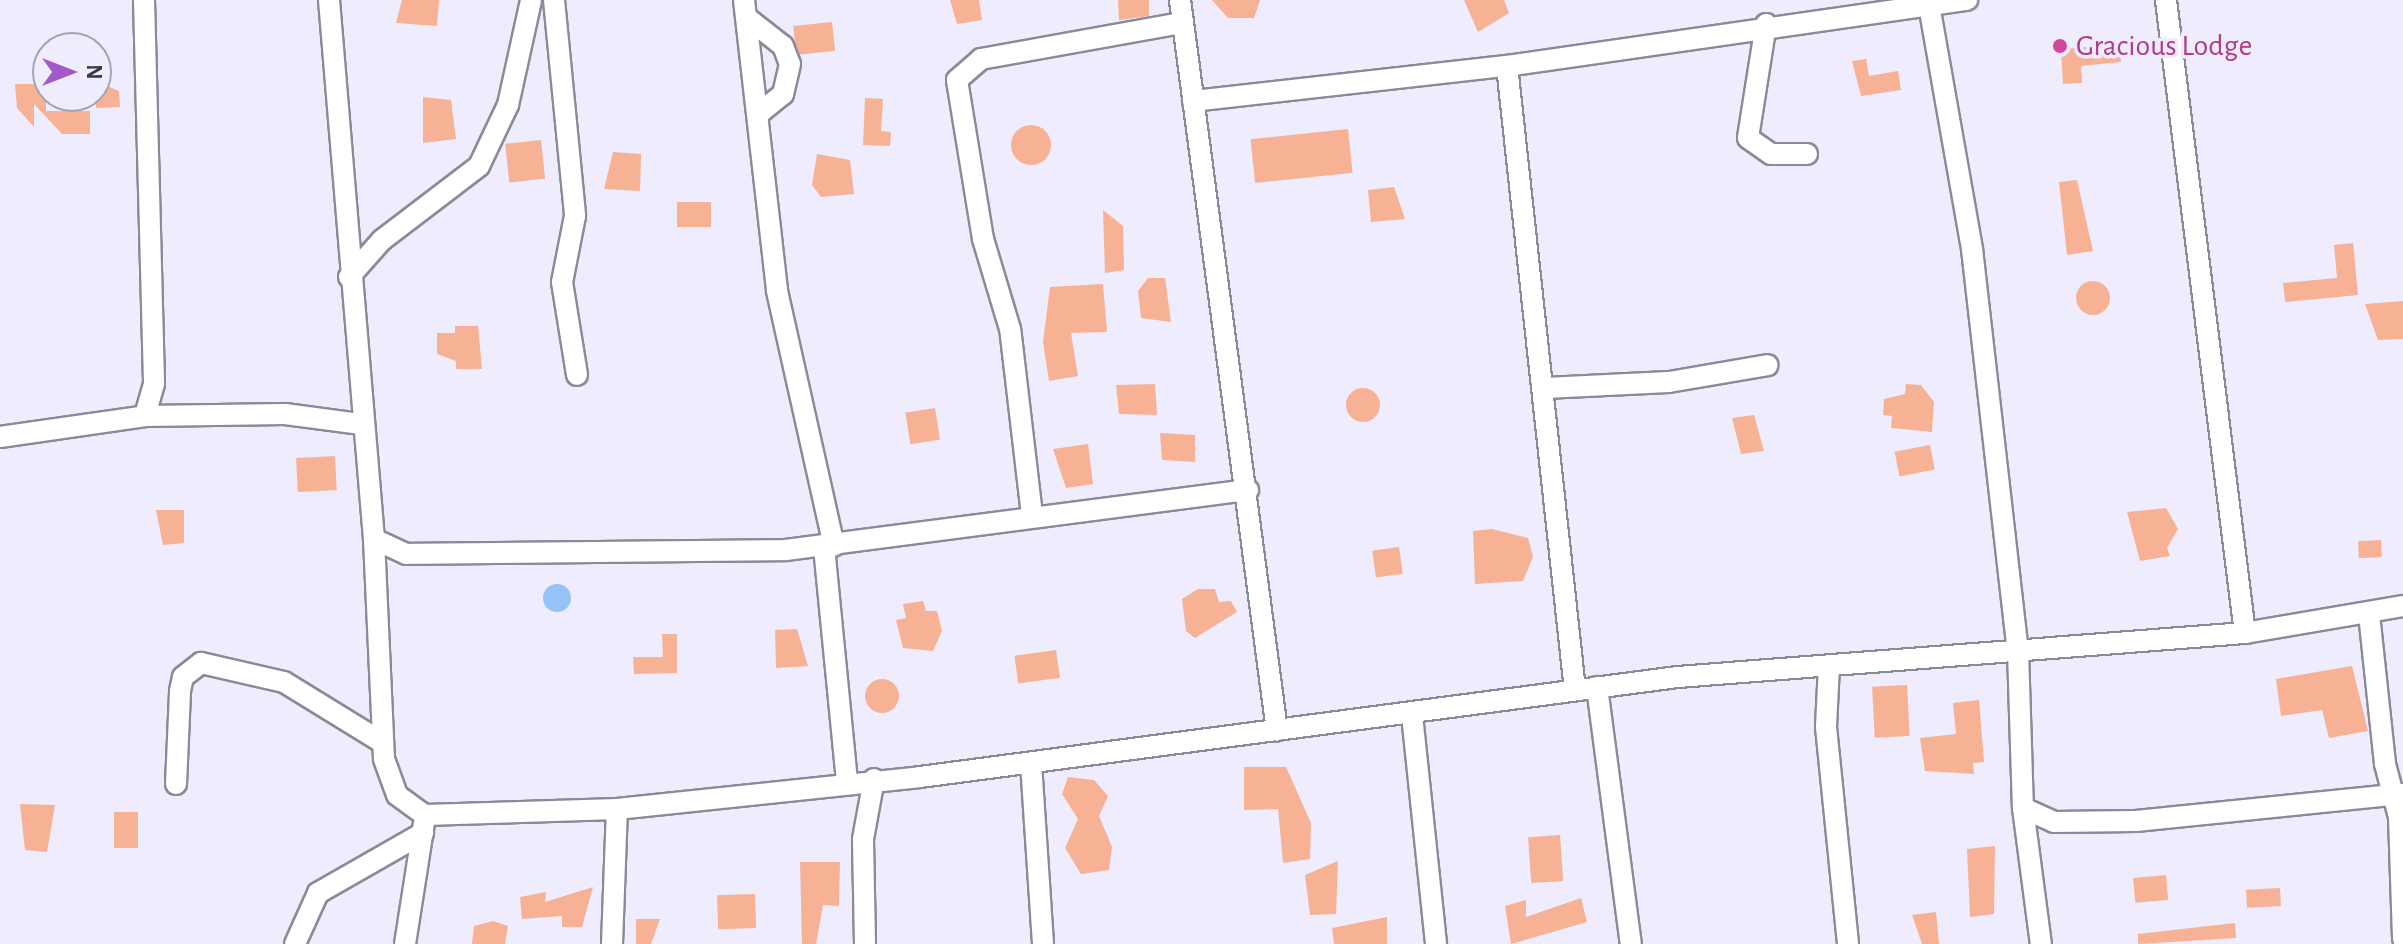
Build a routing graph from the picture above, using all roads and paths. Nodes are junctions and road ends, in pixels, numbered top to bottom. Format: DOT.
graph roads {
  1 [pos="144,0"];
  2 [pos="329,0"];
  3 [pos="531,0"];
  4 [pos="554,0"];
  5 [pos="1180,0"];
  6 [pos="1967,0"];
  7 [pos="2166,0"];
  8 [pos="1929,5"];
  9 [pos="745,9"];
  10 [pos="1182,23"];
  11 [pos="1766,24"];
  12 [pos="1507,66"];
  13 [pos="1193,101"];
  14 [pos="757,115"];
  15 [pos="1807,154"];
  16 [pos="349,277"];
  17 [pos="1768,365"];
  18 [pos="577,375"];
  19 [pos="1545,388"];
  20 [pos="145,416"];
  21 [pos="361,424"];
  22 [pos="0,437"];
  23 [pos="1248,490"];
  24 [pos="1032,515"];
  25 [pos="374,539"];
  26 [pos="829,547"];
  27 [pos="2403,606"];
  28 [pos="2369,614"];
  29 [pos="2245,633"];
  30 [pos="2018,651"];
  31 [pos="1829,665"];
  32 [pos="1597,687"];
  33 [pos="1575,690"];
  34 [pos="1412,715"];
  35 [pos="1277,731"];
  36 [pos="383,743"];
  37 [pos="1031,763"];
  38 [pos="874,779"];
  39 [pos="847,780"];
  40 [pos="176,784"];
  41 [pos="2397,794"];
  42 [pos="2023,808"];
  43 [pos="617,809"];
  44 [pos="424,824"];
  45 [pos="2403,939"];
  46 [pos="295,944"];
  47 [pos="405,944"];
  48 [pos="612,944"];
  49 [pos="865,944"];
  50 [pos="1043,944"];
  51 [pos="1436,944"];
  52 [pos="1631,944"];
  53 [pos="1848,944"];
  54 [pos="2041,944"];
  1 -- 20 [label="street"];
  2 -- 16 [label="street"];
  3 -- 16 [label="street"];
  4 -- 18 [label="street"];
  5 -- 10 [label="street"];
  6 -- 8 [label="street"];
  7 -- 29 [label="street"];
  8 -- 11 [label="street"];
  8 -- 30 [label="street"];
  9 -- 14 [label="street"];
  9 -- 14 [label="street"];
  10 -- 13 [label="street"];
  10 -- 24 [label="street"];
  11 -- 12 [label="street"];
  11 -- 15 [label="street"];
  12 -- 13 [label="street"];
  12 -- 19 [label="street"];
  13 -- 23 [label="street"];
  14 -- 26 [label="street"];
  16 -- 21 [label="street"];
  17 -- 19 [label="street"];
  19 -- 33 [label="street"];
  20 -- 21 [label="street"];
  20 -- 22 [label="street"];
  21 -- 25 [label="street"];
  23 -- 24 [label="street"];
  23 -- 35 [label="street"];
  24 -- 26 [label="street"];
  25 -- 26 [label="street"];
  25 -- 36 [label="street"];
  26 -- 39 [label="street"];
  27 -- 28 [label="street"];
  28 -- 29 [label="street"];
  28 -- 41 [label="street"];
  29 -- 30 [label="street"];
  30 -- 31 [label="street"];
  30 -- 42 [label="street"];
  31 -- 32 [label="street"];
  31 -- 53 [label="street"];
  32 -- 33 [label="street"];
  32 -- 52 [label="street"];
  33 -- 34 [label="street"];
  34 -- 35 [label="street"];
  34 -- 51 [label="street"];
  35 -- 37 [label="street"];
  36 -- 40 [label="street"];
  36 -- 44 [label="street"];
  37 -- 38 [label="street"];
  37 -- 50 [label="street"];
  38 -- 39 [label="street"];
  38 -- 49 [label="street"];
  39 -- 43 [label="street"];
  41 -- 42 [label="street"];
  41 -- 45 [label="street"];
  42 -- 54 [label="street"];
  43 -- 44 [label="street"];
  43 -- 48 [label="street"];
  44 -- 46 [label="street"];
  44 -- 47 [label="street"];
}
